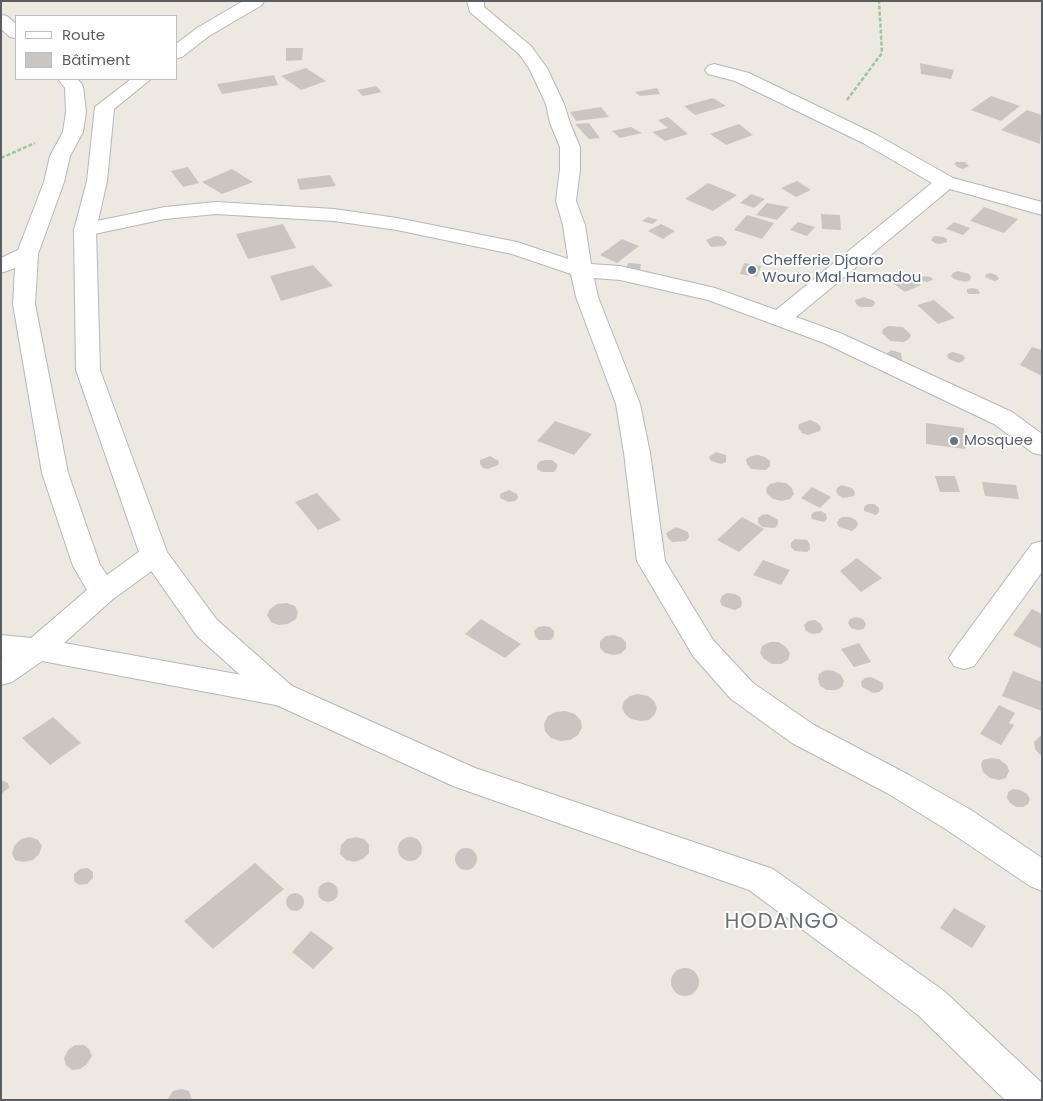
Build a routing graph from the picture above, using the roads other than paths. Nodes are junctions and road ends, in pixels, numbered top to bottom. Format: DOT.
graph roads {
  1 [pos="256,1"];
  2 [pos="475,1"];
  3 [pos="1,20"];
  4 [pos="15,32"];
  5 [pos="178,51"];
  6 [pos="714,70"];
  7 [pos="68,80"];
  8 [pos="141,80"];
  9 [pos="946,182"];
  10 [pos="1042,209"];
  11 [pos="84,230"];
  12 [pos="27,254"];
  13 [pos="1,266"];
  14 [pos="581,270"];
  15 [pos="779,319"];
  16 [pos="1042,447"];
  17 [pos="1042,551"];
  18 [pos="154,555"];
  19 [pos="103,592"];
  20 [pos="1,646"];
  21 [pos="38,649"];
  22 [pos="964,658"];
  23 [pos="1,674"];
  24 [pos="281,694"];
  25 [pos="1042,876"];
  26 [pos="1032,1100"];
  1 -- 5 [label="street"];
  2 -- 14 [label="street"];
  3 -- 4 [label="street"];
  6 -- 9 [label="street"];
  7 -- 12 [label="street"];
  8 -- 11 [label="street"];
  9 -- 10 [label="street"];
  9 -- 15 [label="street"];
  11 -- 14 [label="street"];
  11 -- 18 [label="street"];
  12 -- 13 [label="street"];
  12 -- 19 [label="street"];
  14 -- 15 [label="street"];
  14 -- 25 [label="street"];
  15 -- 16 [label="street"];
  17 -- 22 [label="street"];
  18 -- 19 [label="street"];
  18 -- 24 [label="street"];
  19 -- 21 [label="street"];
  20 -- 21 [label="street"];
  21 -- 23 [label="street"];
  21 -- 24 [label="street"];
  24 -- 26 [label="street"];
}
